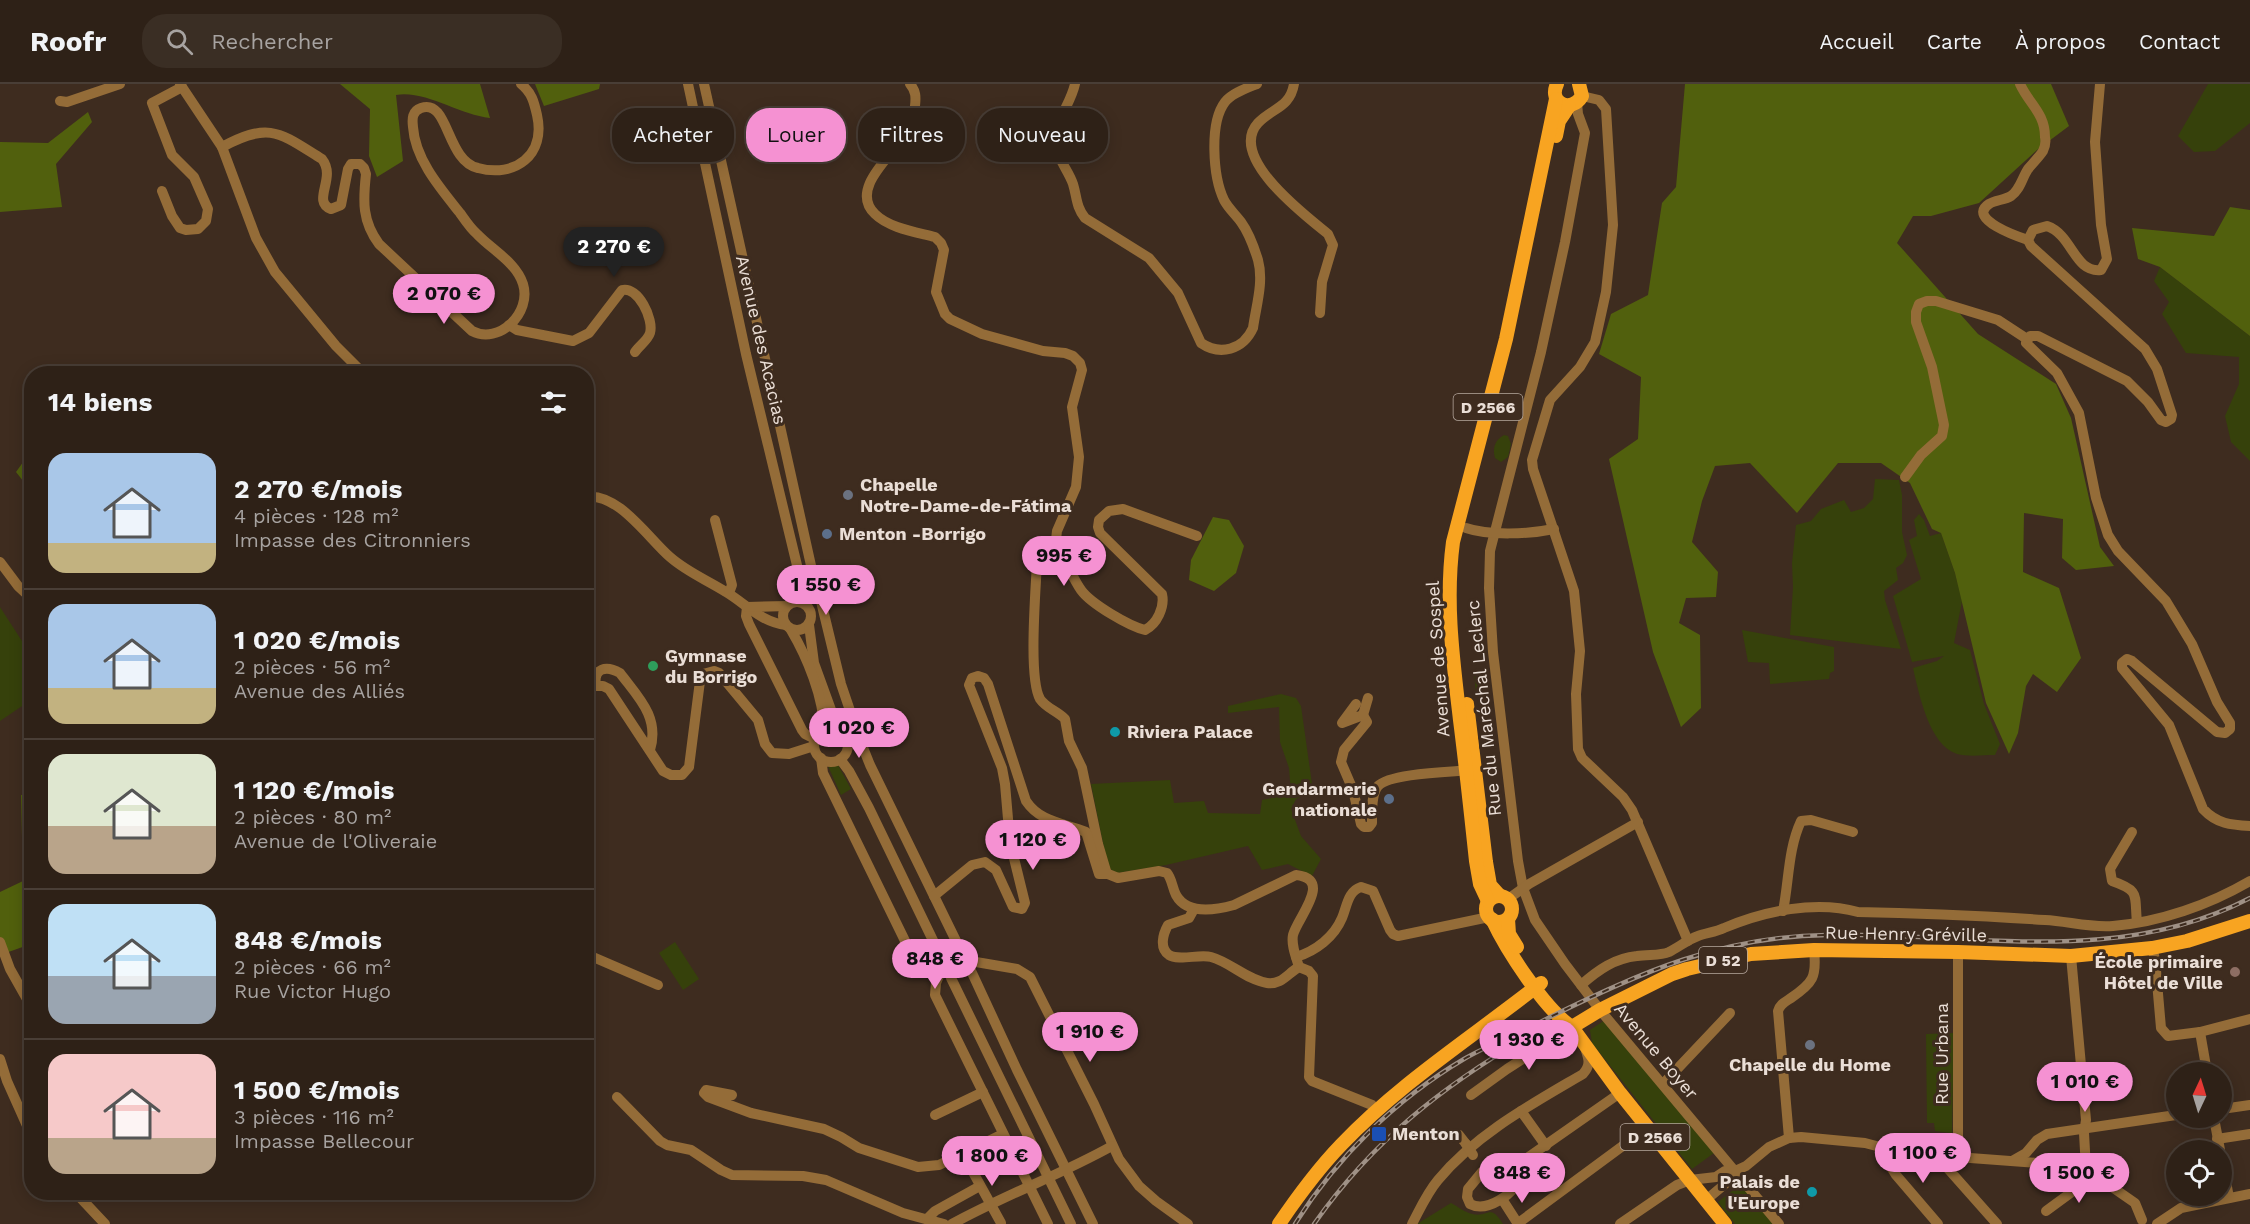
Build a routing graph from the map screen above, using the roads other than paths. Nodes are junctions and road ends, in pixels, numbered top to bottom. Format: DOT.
graph roads {
  1 [pos="120,84"];
  2 [pos="521,84"];
  3 [pos="688,84"];
  4 [pos="704,84"];
  5 [pos="910,84"];
  6 [pos="1075,84"];
  7 [pos="1257,84"];
  8 [pos="1294,84"];
  9 [pos="1557,84"];
  10 [pos="2020,84"];
  11 [pos="2100,84"];
  12 [pos="181,85"];
  13 [pos="1579,94"];
  14 [pos="1556,99"];
  15 [pos="60,101"];
  16 [pos="222,147"];
  17 [pos="162,191"];
  18 [pos="2028,240"];
  19 [pos="1320,313"];
  20 [pos="509,325"];
  21 [pos="2027,339"];
  22 [pos="635,352"];
  23 [pos="356,366"];
  24 [pos="1905,477"];
  25 [pos="594,497"];
  26 [pos="715,520"];
  27 [pos="1462,527"];
  28 [pos="1554,529"];
  29 [pos="1493,533"];
  30 [pos="1197,536"];
  31 [pos="1055,548"];
  32 [pos="0,562"];
  33 [pos="816,588"];
  34 [pos="24,592"];
  35 [pos="733,596"];
  36 [pos="792,604"];
  37 [pos="747,607"];
  38 [pos="809,616"];
  39 [pos="827,625"];
  40 [pos="789,628"];
  41 [pos="1368,698"];
  42 [pos="1356,704"];
  43 [pos="1363,715"];
  44 [pos="838,729"];
  45 [pos="824,730"];
  46 [pos="860,740"];
  47 [pos="815,743"];
  48 [pos="848,743"];
  49 [pos="650,750"];
  50 [pos="821,758"];
  51 [pos="840,759"];
  52 [pos="1471,770"];
  53 [pos="1638,822"];
  54 [pos="2250,826"];
  55 [pos="1852,832"];
  56 [pos="2132,832"];
  57 [pos="1108,874"];
  58 [pos="2250,881"];
  59 [pos="1523,888"];
  60 [pos="934,896"];
  61 [pos="1498,898"];
  62 [pos="1194,909"];
  63 [pos="1783,911"];
  64 [pos="1490,918"];
  65 [pos="1508,919"];
  66 [pos="2250,921"];
  67 [pos="2138,922"];
  68 [pos="1688,941"];
  69 [pos="0,942"];
  70 [pos="2152,948"];
  71 [pos="1814,950"];
  72 [pos="1958,952"];
  73 [pos="2071,956"];
  74 [pos="594,957"];
  75 [pos="954,961"];
  76 [pos="1298,962"];
  77 [pos="938,974"];
  78 [pos="951,978"];
  79 [pos="658,985"];
  80 [pos="1539,985"];
  81 [pos="1581,985"];
  82 [pos="24,994"];
  83 [pos="1600,1010"];
  84 [pos="1730,1013"];
  85 [pos="2250,1019"];
  86 [pos="1572,1027"];
  87 [pos="2200,1032"];
  88 [pos="1581,1040"];
  89 [pos="0,1059"];
  90 [pos="2205,1062"];
  91 [pos="1662,1084"];
  92 [pos="983,1092"];
  93 [pos="1620,1094"];
  94 [pos="732,1095"];
  95 [pos="1471,1095"];
  96 [pos="617,1097"];
  97 [pos="2250,1105"];
  98 [pos="2232,1107"];
  99 [pos="1378,1110"];
  100 [pos="1521,1111"];
  101 [pos="935,1115"];
  102 [pos="2166,1116"];
  103 [pos="24,1119"];
  104 [pos="2085,1127"];
  105 [pos="1647,1128"];
  106 [pos="1003,1134"];
  107 [pos="2250,1134"];
  108 [pos="1789,1138"];
  109 [pos="1462,1139"];
  110 [pos="2232,1140"];
  111 [pos="1112,1146"];
  112 [pos="1546,1146"];
  113 [pos="1891,1150"];
  114 [pos="2029,1150"];
  115 [pos="963,1154"];
  116 [pos="1941,1156"];
  117 [pos="1958,1157"];
  118 [pos="1527,1158"];
  119 [pos="2012,1161"];
  120 [pos="2033,1162"];
  121 [pos="1511,1163"];
  122 [pos="1069,1169"];
  123 [pos="1735,1171"];
  124 [pos="1482,1172"];
  125 [pos="2091,1172"];
  126 [pos="1048,1177"];
  127 [pos="1520,1178"];
  128 [pos="1690,1180"];
  129 [pos="980,1186"];
  130 [pos="1029,1186"];
  131 [pos="2250,1194"];
  132 [pos="2232,1197"];
  133 [pos="1502,1198"];
  134 [pos="82,1200"];
  135 [pos="1706,1200"];
  136 [pos="990,1204"];
  137 [pos="2194,1206"];
  138 [pos="2046,1211"];
  139 [pos="927,1219"];
  140 [pos="2139,1222"];
  141 [pos="1000,1223"];
  142 [pos="105,1224"];
  143 [pos="944,1224"];
  144 [pos="952,1224"];
  145 [pos="1048,1224"];
  146 [pos="1071,1224"];
  147 [pos="1093,1224"];
  148 [pos="1188,1224"];
  149 [pos="1279,1224"];
  150 [pos="1412,1224"];
  151 [pos="1517,1224"];
  152 [pos="1620,1224"];
  153 [pos="1725,1224"];
  154 [pos="1779,1224"];
  155 [pos="1938,1224"];
  156 [pos="1997,1224"];
  157 [pos="2156,1224"];
  1 -- 15 [label="street"];
  2 -- 20 [label="street"];
  3 -- 36 [label="street, Avenue des Acacias"];
  4 -- 33 [label="street, Avenue des Acacias"];
  5 -- 31 [label="street"];
  6 -- 7 [label="street"];
  8 -- 19 [label="street"];
  9 -- 14 [label="main road, Avenue de Sospel"];
  10 -- 18 [label="street"];
  11 -- 18 [label="street"];
  12 -- 16 [label="street"];
  12 -- 17 [label="street"];
  13 -- 14 [label="main road"];
  13 -- 27 [label="main road, Avenue de Sospel / D 2566"];
  13 -- 28 [label="street"];
  13 -- 29 [label="street, Rue du Maréchal Leclerc"];
  14 -- 27 [label="main road, Avenue de Sospel / D 2566"];
  16 -- 20 [label="street"];
  16 -- 23 [label="street"];
  18 -- 21 [label="street"];
  20 -- 22 [label="street"];
  21 -- 24 [label="street"];
  21 -- 54 [label="street"];
  25 -- 35 [label="street"];
  26 -- 35 [label="street"];
  27 -- 29 [label="street"];
  27 -- 52 [label="main road, Avenue de Sospel / D 2566"];
  28 -- 29 [label="street"];
  28 -- 53 [label="street"];
  29 -- 59 [label="street, Rue du Maréchal Leclerc"];
  30 -- 31 [label="street"];
  31 -- 57 [label="street"];
  32 -- 34 [label="street"];
  33 -- 38 [label="street"];
  33 -- 39 [label="street, Avenue des Acacias"];
  35 -- 37 [label="street"];
  36 -- 37 [label="street"];
  36 -- 38 [label="street"];
  36 -- 40 [label="street, Avenue des Acacias"];
  37 -- 40 [label="street"];
  37 -- 47 [label="street"];
  38 -- 39 [label="street"];
  38 -- 40 [label="street"];
  38 -- 44 [label="street"];
  39 -- 46 [label="street, Avenue des Acacias"];
  40 -- 45 [label="street"];
  41 -- 43 [label="street"];
  42 -- 43 [label="street"];
  43 -- 52 [label="street"];
  44 -- 45 [label="street"];
  44 -- 48 [label="street"];
  45 -- 47 [label="street"];
  46 -- 48 [label="street"];
  46 -- 60 [label="street, Avenue des Acacias"];
  47 -- 49 [label="street"];
  47 -- 50 [label="street"];
  48 -- 51 [label="street"];
  49 -- 49 [label="street"];
  50 -- 51 [label="street"];
  50 -- 77 [label="street"];
  51 -- 75 [label="street"];
  52 -- 61 [label="main road, Avenue de Sospel / D 2566"];
  53 -- 59 [label="street"];
  53 -- 68 [label="street"];
  55 -- 63 [label="street"];
  56 -- 67 [label="street"];
  57 -- 60 [label="street"];
  57 -- 62 [label="street"];
  58 -- 67 [label="street"];
  59 -- 61 [label="street"];
  59 -- 81 [label="street, Avenue Boyer"];
  60 -- 75 [label="street, Avenue des Acacias"];
  61 -- 64 [label="main road"];
  61 -- 65 [label="main road"];
  62 -- 76 [label="street"];
  62 -- 76 [label="street"];
  63 -- 67 [label="street"];
  63 -- 68 [label="street"];
  64 -- 65 [label="main road"];
  64 -- 76 [label="street"];
  64 -- 80 [label="main road, D 2566"];
  65 -- 80 [label="main road, D 2566"];
  66 -- 70 [label="main road, Rue Henry Gréville / D 52"];
  68 -- 81 [label="street"];
  69 -- 82 [label="street"];
  70 -- 73 [label="main road, Rue Henry Gréville / D 52"];
  70 -- 87 [label="street"];
  71 -- 72 [label="main road, Rue Henry Gréville / D 52"];
  71 -- 83 [label="main road, Rue Henry Gréville / D 52"];
  71 -- 108 [label="street"];
  72 -- 73 [label="main road, Rue Henry Gréville / D 52"];
  72 -- 117 [label="street, Rue Urbana"];
  73 -- 104 [label="street"];
  74 -- 79 [label="street"];
  75 -- 77 [label="street"];
  75 -- 78 [label="street"];
  75 -- 111 [label="street"];
  75 -- 122 [label="street"];
  76 -- 99 [label="street"];
  77 -- 78 [label="street"];
  77 -- 92 [label="street"];
  78 -- 126 [label="street"];
  80 -- 86 [label="main road, D 2566"];
  80 -- 99 [label="main road"];
  81 -- 83 [label="street, Avenue Boyer"];
  83 -- 86 [label="main road, Rue Henry Gréville / D 52"];
  83 -- 91 [label="street, Avenue Boyer"];
  84 -- 91 [label="street"];
  85 -- 87 [label="street"];
  86 -- 88 [label="main road, D 2566"];
  86 -- 95 [label="street"];
  87 -- 90 [label="street"];
  88 -- 93 [label="main road, D 2566"];
  88 -- 100 [label="street"];
  89 -- 103 [label="street"];
  91 -- 123 [label="street, Avenue Boyer"];
  92 -- 101 [label="street"];
  92 -- 106 [label="street"];
  93 -- 105 [label="main road, D 2566"];
  93 -- 112 [label="street"];
  94 -- 115 [label="street"];
  96 -- 139 [label="street"];
  97 -- 98 [label="street"];
  99 -- 149 [label="main road"];
  100 -- 112 [label="street"];
  100 -- 150 [label="street"];
  102 -- 104 [label="street"];
  104 -- 114 [label="street"];
  104 -- 125 [label="street"];
  105 -- 128 [label="main road, D 2566"];
  105 -- 151 [label="street"];
  106 -- 115 [label="street"];
  106 -- 130 [label="street"];
  107 -- 110 [label="street"];
  108 -- 113 [label="street"];
  108 -- 123 [label="street"];
  109 -- 124 [label="street, bridge"];
  111 -- 122 [label="street"];
  111 -- 148 [label="street"];
  112 -- 118 [label="street"];
  113 -- 116 [label="street"];
  113 -- 155 [label="street"];
  114 -- 119 [label="street"];
  114 -- 120 [label="street"];
  115 -- 129 [label="street"];
  116 -- 117 [label="street"];
  116 -- 156 [label="street"];
  117 -- 119 [label="street"];
  118 -- 121 [label="street"];
  118 -- 127 [label="street"];
  119 -- 120 [label="street"];
  120 -- 125 [label="street"];
  121 -- 124 [label="street"];
  121 -- 127 [label="street"];
  122 -- 126 [label="street"];
  122 -- 147 [label="street"];
  123 -- 128 [label="street"];
  123 -- 135 [label="street"];
  123 -- 154 [label="street, Avenue Boyer"];
  124 -- 133 [label="street"];
  125 -- 138 [label="street"];
  125 -- 140 [label="street"];
  126 -- 130 [label="street"];
  126 -- 146 [label="street"];
  127 -- 133 [label="street"];
  128 -- 135 [label="main road, D 2566"];
  128 -- 152 [label="street"];
  129 -- 136 [label="street"];
  129 -- 139 [label="street"];
  130 -- 136 [label="street"];
  130 -- 145 [label="street"];
  131 -- 132 [label="street"];
  133 -- 151 [label="street"];
  134 -- 142 [label="street"];
  135 -- 153 [label="main road, D 2566"];
  136 -- 141 [label="street"];
  136 -- 144 [label="street"];
  137 -- 157 [label="street"];
  139 -- 143 [label="street"];
  140 -- 157 [label="street"];
}
